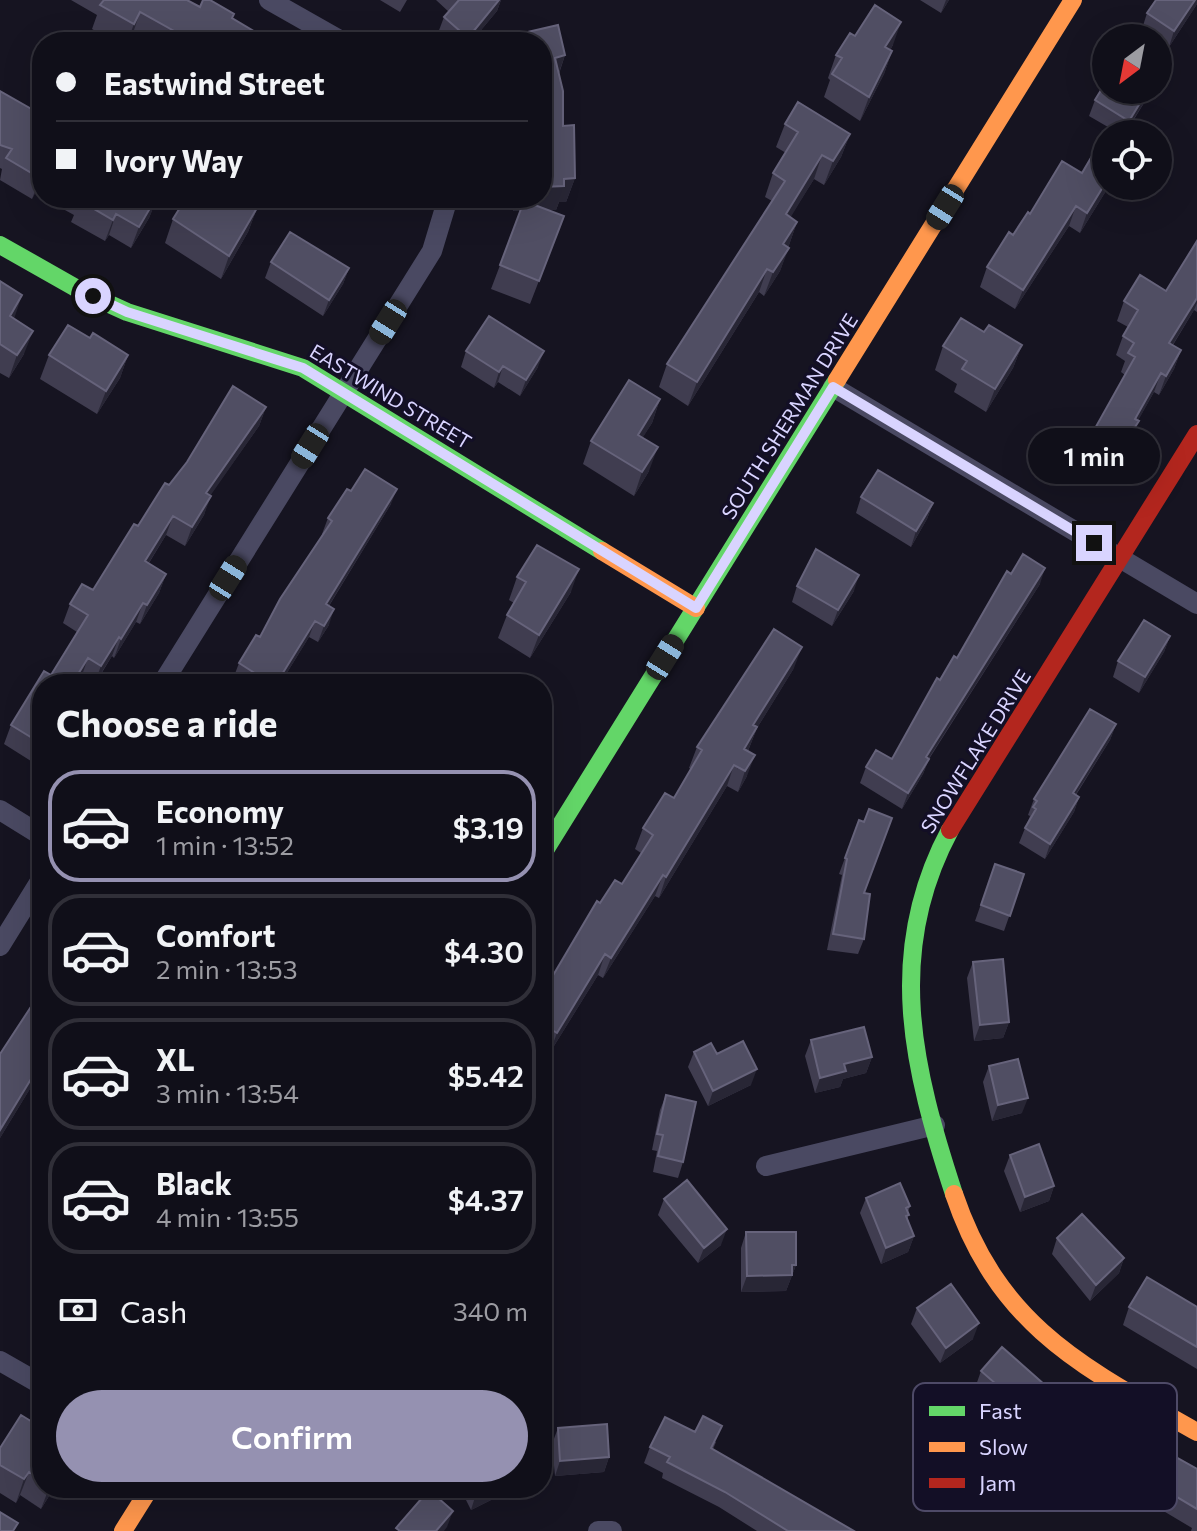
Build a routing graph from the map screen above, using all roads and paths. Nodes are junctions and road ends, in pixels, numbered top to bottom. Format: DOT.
graph roads {
  1 [pos="269,0"];
  2 [pos="1073,0"];
  3 [pos="325,32"];
  4 [pos="445,208"];
  5 [pos="0,245"];
  6 [pos="833,387"];
  7 [pos="343,393"];
  8 [pos="1197,434"];
  9 [pos="1120,558"];
  10 [pos="1197,604"];
  11 [pos="696,608"];
  12 [pos="168,674"];
  13 [pos="0,810"];
  14 [pos="32,830"];
  15 [pos="552,839"];
  16 [pos="32,894"];
  17 [pos="0,946"];
  18 [pos="935,1125"];
  19 [pos="766,1166"];
  20 [pos="0,1361"];
  21 [pos="32,1379"];
  22 [pos="1115,1383"];
  23 [pos="1177,1420"];
  24 [pos="1197,1432"];
  25 [pos="144,1498"];
  26 [pos="123,1531"];
  27 [pos="579,1531"];
  28 [pos="590,1531"];
  29 [pos="598,1531"];
  30 [pos="612,1531"];
  1 -- 3 [label="street"];
  2 -- 6 [label="street, SOUTH SHERMAN DRIVE"];
  4 -- 7 [label="street"];
  5 -- 7 [label="street, EASTWIND STREET"];
  6 -- 9 [label="street"];
  6 -- 11 [label="street, SOUTH SHERMAN DRIVE"];
  7 -- 11 [label="street, EASTWIND STREET"];
  7 -- 12 [label="street"];
  8 -- 9 [label="street, SNOWFLAKE DRIVE"];
  9 -- 10 [label="street"];
  9 -- 18 [label="street, SNOWFLAKE DRIVE"];
  11 -- 15 [label="street, SOUTH SHERMAN DRIVE"];
  13 -- 14 [label="street"];
  16 -- 17 [label="street"];
  18 -- 19 [label="street"];
  18 -- 22 [label="street, SNOWFLAKE DRIVE"];
  20 -- 21 [label="street"];
  23 -- 24 [label="street, SNOWFLAKE DRIVE"];
  25 -- 26 [label="street"];
  27 -- 28 [label="street"];
  29 -- 30 [label="street"];
}
